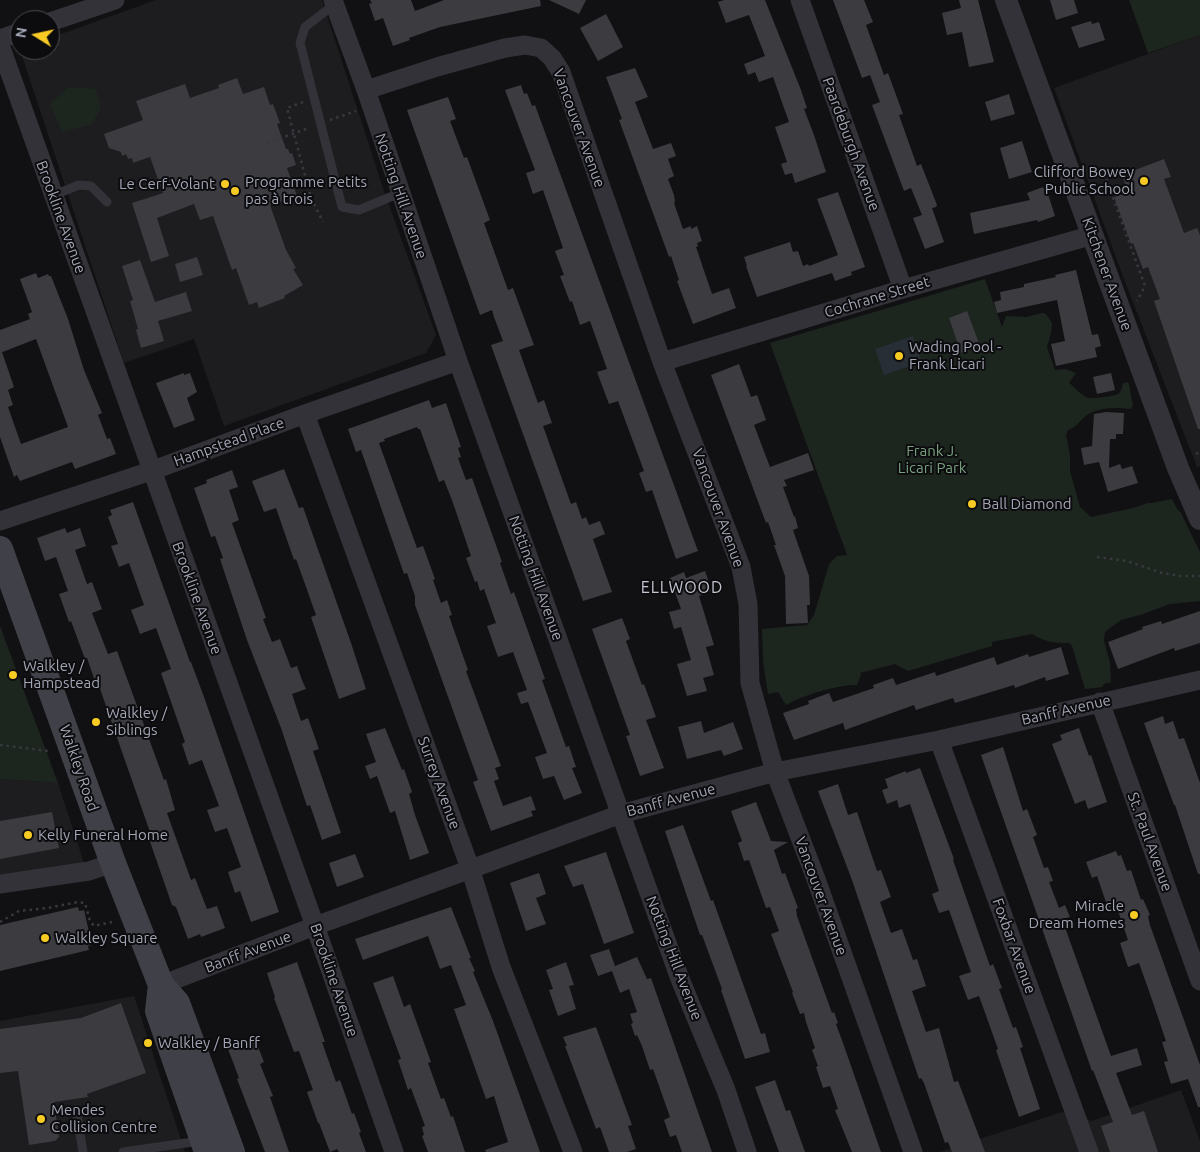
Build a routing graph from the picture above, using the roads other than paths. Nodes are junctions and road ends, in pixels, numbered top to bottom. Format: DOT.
graph roads {
  1 [pos="115,0"];
  2 [pos="800,0"];
  3 [pos="1006,0"];
  4 [pos="334,2"];
  5 [pos="60,19"];
  6 [pos="0,45"];
  7 [pos="368,98"];
  8 [pos="400,193"];
  9 [pos="54,195"];
  10 [pos="107,202"];
  11 [pos="1093,235"];
  12 [pos="903,289"];
  13 [pos="458,361"];
  14 [pos="662,362"];
  15 [pos="305,414"];
  16 [pos="151,471"];
  17 [pos="1200,519"];
  18 [pos="0,521"];
  19 [pos="0,549"];
  20 [pos="1200,680"];
  21 [pos="1100,702"];
  22 [pos="939,740"];
  23 [pos="775,772"];
  24 [pos="621,814"];
  25 [pos="113,863"];
  26 [pos="470,868"];
  27 [pos="0,884"];
  28 [pos="315,926"];
  29 [pos="1200,981"];
  30 [pos="161,985"];
  31 [pos="76,1109"];
  32 [pos="205,1146"];
  33 [pos="83,1152"];
  34 [pos="123,1152"];
  35 [pos="232,1152"];
  36 [pos="394,1152"];
  37 [pos="573,1152"];
  38 [pos="747,1152"];
  39 [pos="913,1152"];
  40 [pos="1089,1152"];
  1 -- 5 [label="street"];
  2 -- 12 [label="street, Paardeburgh Avenue"];
  3 -- 11 [label="street, Kitchener Avenue"];
  4 -- 7 [label="street, Notting Hill Avenue"];
  4 -- 8 [label="lane"];
  6 -- 9 [label="street, Brookline Avenue"];
  7 -- 8 [label="street, Notting Hill Avenue"];
  7 -- 14 [label="street, Vancouver Avenue"];
  8 -- 13 [label="street, Notting Hill Avenue"];
  9 -- 10 [label="lane"];
  9 -- 16 [label="street, Brookline Avenue"];
  11 -- 12 [label="street, Cochrane Street"];
  11 -- 17 [label="street, Kitchener Avenue"];
  12 -- 14 [label="street, Cochrane Street"];
  13 -- 15 [label="street, Hampstead Place"];
  13 -- 24 [label="street, Notting Hill Avenue"];
  14 -- 23 [label="street, Vancouver Avenue"];
  15 -- 16 [label="street, Hampstead Place"];
  15 -- 26 [label="street, Surrey Avenue"];
  16 -- 18 [label="street, Hampstead Place"];
  16 -- 28 [label="street, Brookline Avenue"];
  19 -- 25 [label="main road, Walkley Road"];
  20 -- 21 [label="street, Banff Avenue"];
  21 -- 22 [label="street, Banff Avenue"];
  21 -- 29 [label="street, St. Paul Avenue"];
  22 -- 23 [label="street, Banff Avenue"];
  22 -- 40 [label="street, Foxbar Avenue"];
  23 -- 24 [label="street, Banff Avenue"];
  23 -- 39 [label="street, Vancouver Avenue"];
  24 -- 26 [label="street, Banff Avenue"];
  24 -- 38 [label="street, Notting Hill Avenue"];
  25 -- 27 [label="street"];
  25 -- 30 [label="main road, Walkley Road"];
  26 -- 28 [label="street, Banff Avenue"];
  26 -- 37 [label="street, Surrey Avenue"];
  28 -- 30 [label="street, Banff Avenue"];
  28 -- 36 [label="street, Brookline Avenue"];
  30 -- 32 [label="main road, Walkley Road"];
  30 -- 35 [label="main road, Walkley Road"];
  31 -- 33 [label="lane"];
  32 -- 34 [label="lane"];
}
